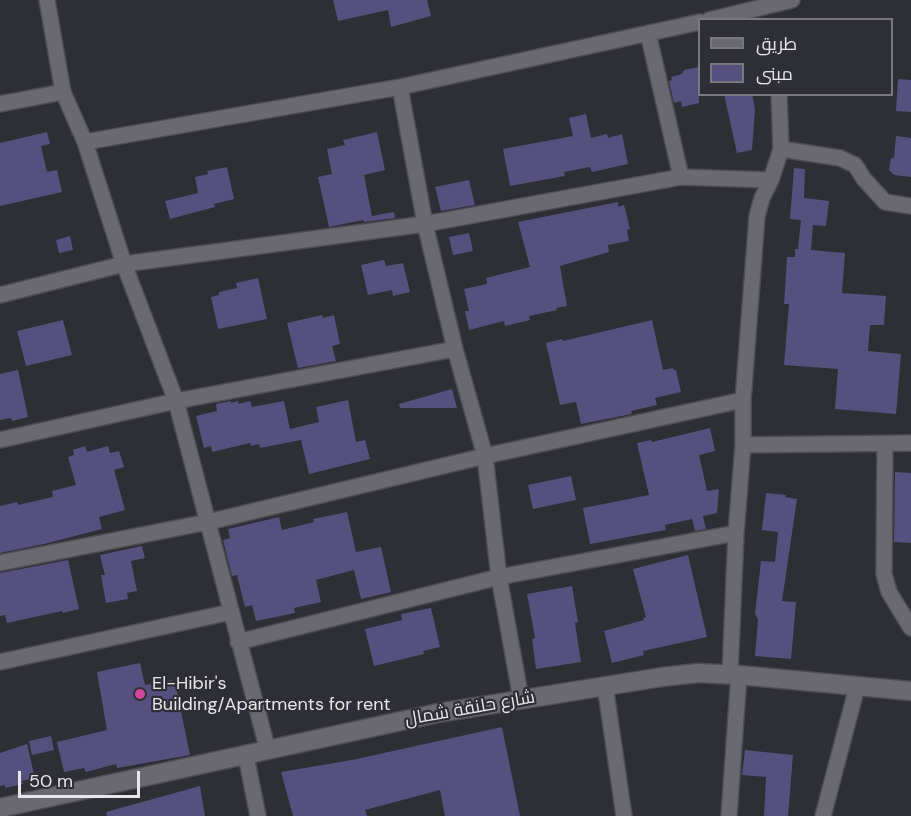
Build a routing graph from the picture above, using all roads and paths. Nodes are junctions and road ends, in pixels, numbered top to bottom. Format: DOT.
graph roads {
  1 [pos="47,0"];
  2 [pos="787,2"];
  3 [pos="718,18"];
  4 [pos="781,18"];
  5 [pos="698,22"];
  6 [pos="648,33"];
  7 [pos="400,87"];
  8 [pos="63,92"];
  9 [pos="779,96"];
  10 [pos="0,104"];
  11 [pos="85,142"];
  12 [pos="781,149"];
  13 [pos="681,177"];
  14 [pos="771,180"];
  15 [pos="911,206"];
  16 [pos="425,224"];
  17 [pos="124,264"];
  18 [pos="0,295"];
  19 [pos="455,349"];
  20 [pos="743,400"];
  21 [pos="176,401"];
  22 [pos="0,440"];
  23 [pos="911,443"];
  24 [pos="743,445"];
  25 [pos="885,445"];
  26 [pos="485,456"];
  27 [pos="208,522"];
  28 [pos="736,533"];
  29 [pos="0,563"];
  30 [pos="499,578"];
  31 [pos="231,612"];
  32 [pos="911,628"];
  33 [pos="238,642"];
  34 [pos="0,662"];
  35 [pos="734,674"];
  36 [pos="605,685"];
  37 [pos="857,687"];
  38 [pos="911,691"];
  39 [pos="521,699"];
  40 [pos="268,751"];
  41 [pos="246,756"];
  42 [pos="0,808"];
  43 [pos="258,816"];
  44 [pos="624,816"];
  45 [pos="729,816"];
  46 [pos="823,816"];
  1 -- 8 [label="street"];
  2 -- 3 [label="street"];
  2 -- 4 [label="street"];
  5 -- 6 [label="street"];
  6 -- 7 [label="street"];
  6 -- 13 [label="street"];
  7 -- 11 [label="street"];
  7 -- 16 [label="street"];
  8 -- 10 [label="street"];
  8 -- 11 [label="street"];
  9 -- 12 [label="street"];
  11 -- 17 [label="street"];
  12 -- 14 [label="street"];
  12 -- 15 [label="street"];
  13 -- 14 [label="street"];
  13 -- 16 [label="street"];
  14 -- 20 [label="street"];
  16 -- 17 [label="street"];
  16 -- 19 [label="street"];
  17 -- 18 [label="street"];
  17 -- 21 [label="street"];
  19 -- 21 [label="street"];
  19 -- 26 [label="street"];
  20 -- 24 [label="street"];
  20 -- 26 [label="street"];
  21 -- 22 [label="street"];
  21 -- 27 [label="street"];
  23 -- 25 [label="street"];
  24 -- 25 [label="street"];
  24 -- 28 [label="street"];
  25 -- 32 [label="street"];
  26 -- 27 [label="street"];
  26 -- 30 [label="street"];
  27 -- 29 [label="street"];
  27 -- 31 [label="street"];
  28 -- 30 [label="street"];
  28 -- 35 [label="street"];
  30 -- 33 [label="street"];
  30 -- 39 [label="street"];
  31 -- 33 [label="street"];
  31 -- 34 [label="street"];
  33 -- 40 [label="street"];
  35 -- 36 [label="street, شارع حلنقة شمال"];
  35 -- 37 [label="street, شارع حلنقة شمال"];
  35 -- 45 [label="street"];
  36 -- 39 [label="street, شارع حلنقة شمال"];
  36 -- 44 [label="street"];
  37 -- 38 [label="street, شارع حلنقة شمال"];
  37 -- 46 [label="street"];
  39 -- 40 [label="street, شارع حلنقة شمال"];
  40 -- 41 [label="street, شارع حلنقة شمال"];
  41 -- 42 [label="street, شارع حلنقة شمال"];
  41 -- 43 [label="street"];
}
